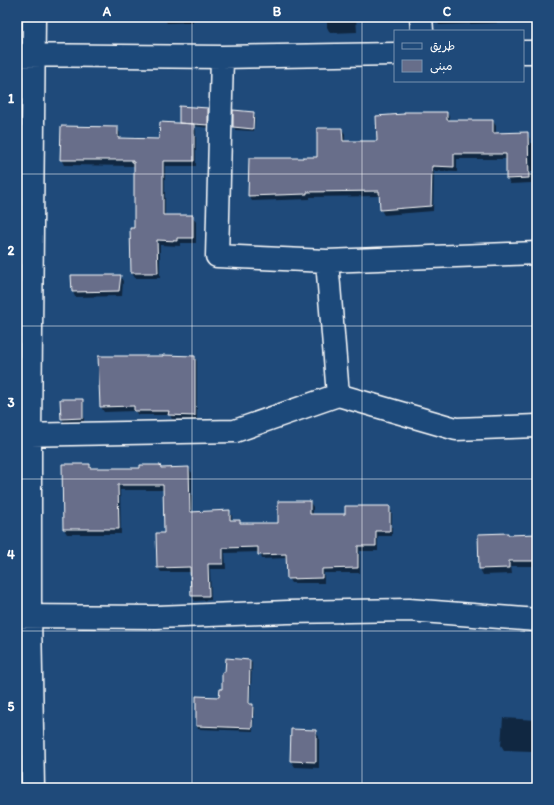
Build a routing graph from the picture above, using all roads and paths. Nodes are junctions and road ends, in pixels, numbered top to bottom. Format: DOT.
graph roads {
  1 [pos="34,17"];
  2 [pos="420,17"];
  3 [pos="422,30"];
  4 [pos="524,52"];
  5 [pos="537,52"];
  6 [pos="394,54"];
  7 [pos="25,56"];
  8 [pos="222,57"];
  9 [pos="537,253"];
  10 [pos="327,261"];
  11 [pos="338,395"];
  12 [pos="537,426"];
  13 [pos="23,435"];
  14 [pos="24,616"];
  15 [pos="537,620"];
  16 [pos="33,788"];
  1 -- 7 [label="street"];
  2 -- 3 [label="street"];
  4 -- 5 [label="street"];
  6 -- 8 [label="street"];
  7 -- 8 [label="street"];
  7 -- 13 [label="street"];
  8 -- 10 [label="street"];
  9 -- 10 [label="street"];
  10 -- 11 [label="street"];
  11 -- 12 [label="street"];
  11 -- 13 [label="street"];
  13 -- 14 [label="street"];
  14 -- 15 [label="street"];
  14 -- 16 [label="street"];
}
